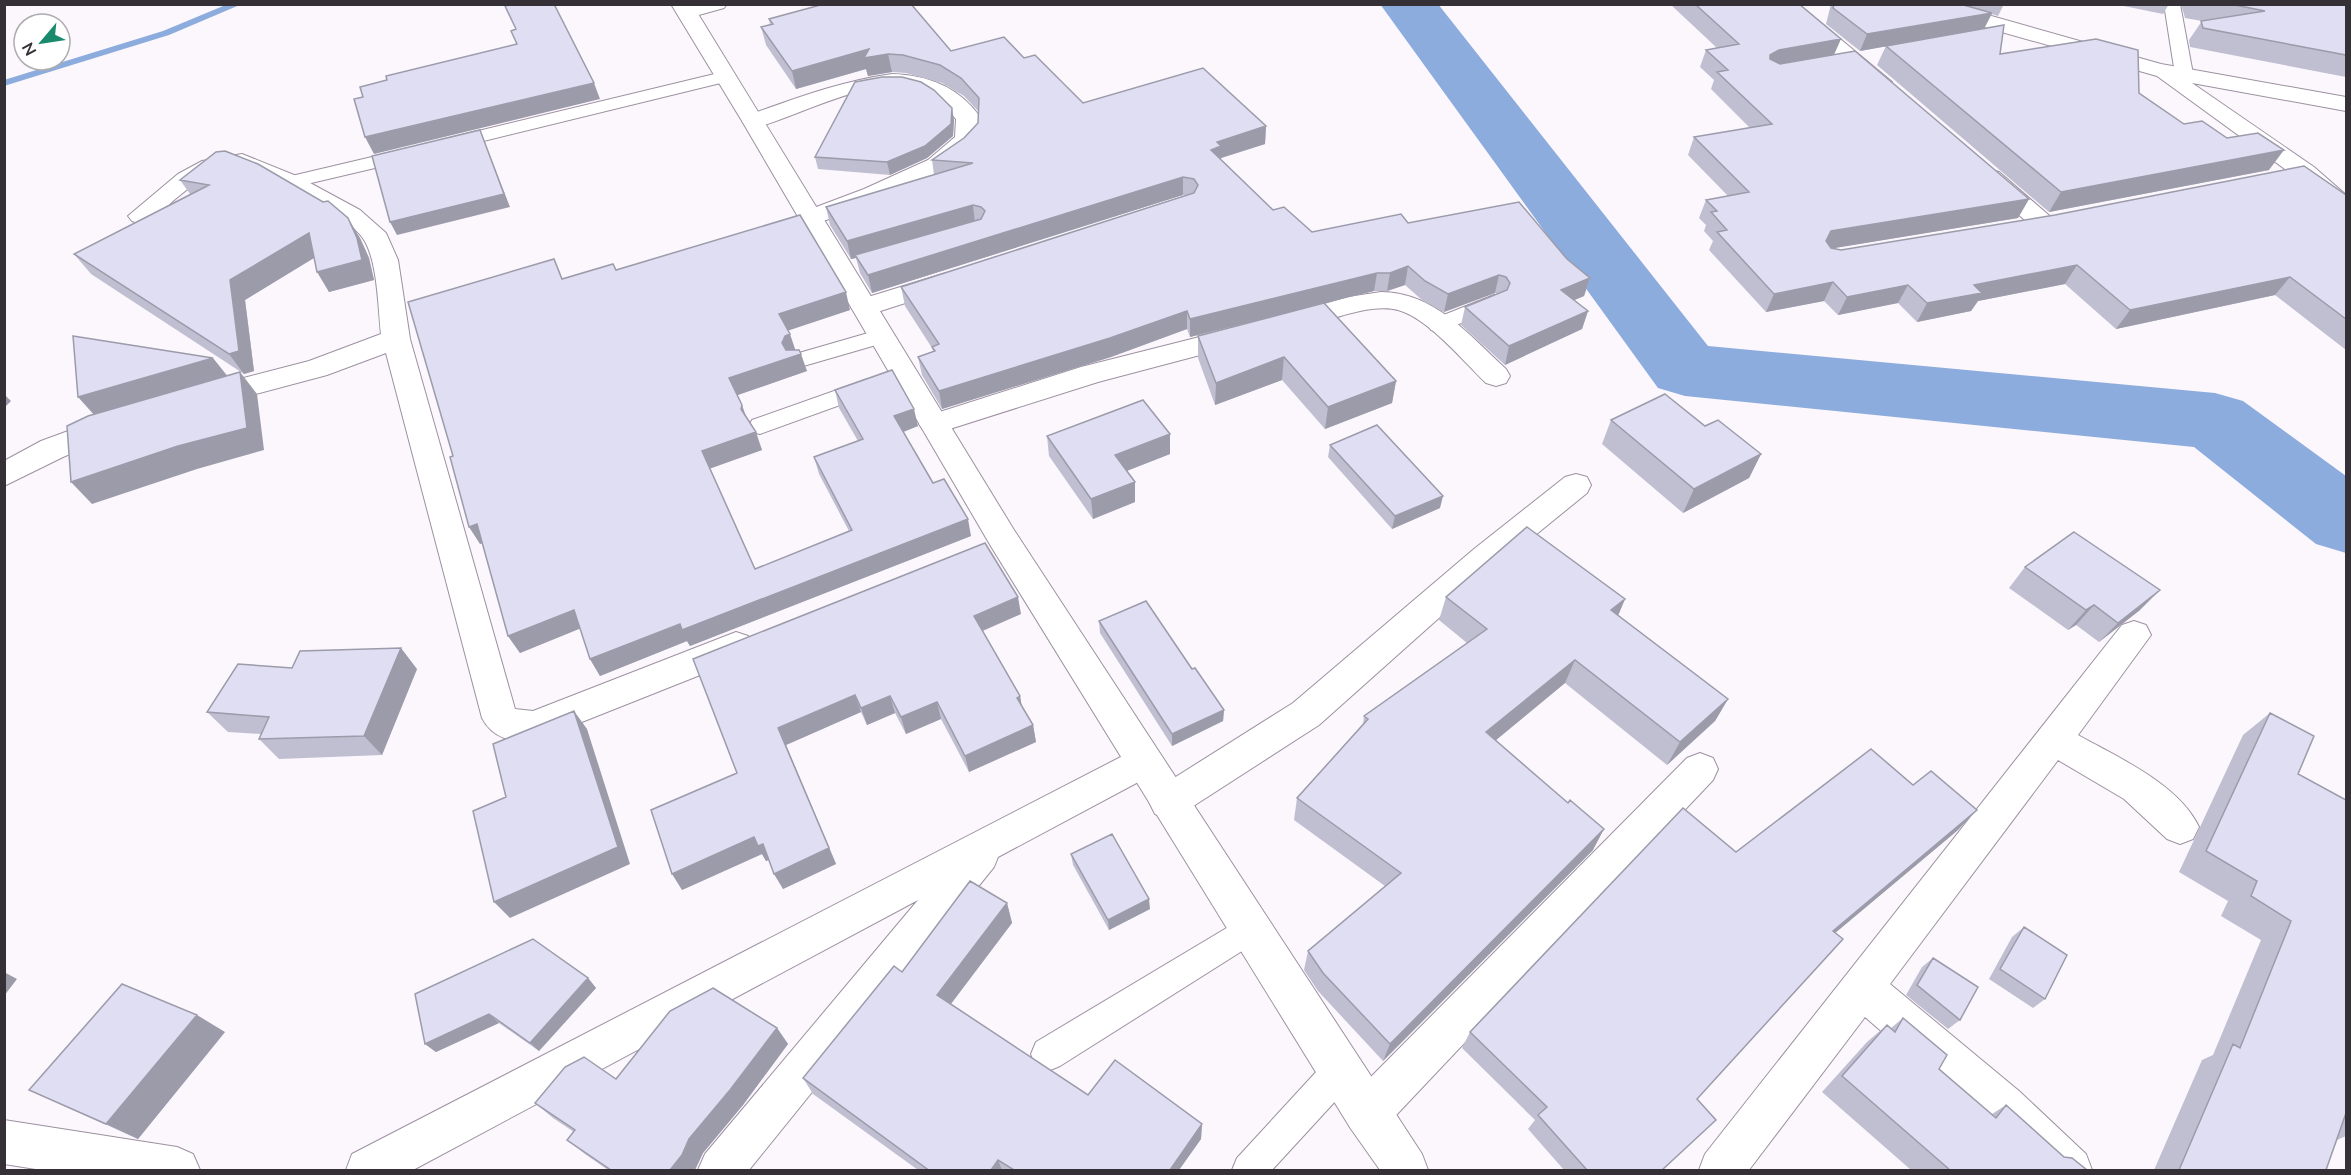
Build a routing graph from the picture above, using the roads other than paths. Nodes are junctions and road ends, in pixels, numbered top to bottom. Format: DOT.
graph roads {
  1 [pos="1784,4"];
  2 [pos="1924,4"];
  3 [pos="2172,4"];
  4 [pos="695,7"];
  5 [pos="2021,32"];
  6 [pos="1977,40"];
  7 [pos="2159,70"];
  8 [pos="2184,74"];
  9 [pos="727,76"];
  10 [pos="1900,99"];
  11 [pos="2346,104"];
  12 [pos="754,121"];
  13 [pos="1972,161"];
  14 [pos="2305,172"];
  15 [pos="2271,179"];
  16 [pos="290,182"];
  17 [pos="2346,207"];
  18 [pos="141,216"];
  19 [pos="812,217"];
  20 [pos="2008,229"];
  21 [pos="968,274"];
  22 [pos="1494,302"];
  23 [pos="865,307"];
  24 [pos="1439,325"];
  25 [pos="882,336"];
  26 [pos="396,339"];
  27 [pos="800,360"];
  28 [pos="905,374"];
  29 [pos="1496,376"];
  30 [pos="185,404"];
  31 [pos="130,420"];
  32 [pos="934,424"];
  33 [pos="760,426"];
  34 [pos="4,475"];
  35 [pos="1576,485"];
  36 [pos="1003,539"];
  37 [pos="970,552"];
  38 [pos="763,635"];
  39 [pos="2134,635"];
  40 [pos="2053,739"];
  41 [pos="1144,761"];
  42 [pos="1700,769"];
  43 [pos="1168,802"];
  44 [pos="2180,827"];
  45 [pos="989,844"];
  46 [pos="1250,928"];
  47 [pos="1862,987"];
  48 [pos="1048,1054"];
  49 [pos="1340,1071"];
  50 [pos="1367,1113"];
  51 [pos="4,1142"];
  52 [pos="177,1170"];
  53 [pos="368,1170"];
  54 [pos="721,1170"];
  55 [pos="1249,1170"];
  56 [pos="1406,1170"];
  57 [pos="1721,1170"];
  58 [pos="2070,1170"];
  1 -- 10 [label="street"];
  2 -- 5 [label="street"];
  3 -- 8 [label="lane"];
  4 -- 9 [label="street"];
  5 -- 6 [label="street"];
  5 -- 7 [label="street"];
  7 -- 8 [label="street"];
  7 -- 14 [label="street"];
  8 -- 11 [label="street"];
  9 -- 12 [label="street"];
  9 -- 16 [label="lane"];
  12 -- 19 [label="street"];
  12 -- 19 [label="street"];
  13 -- 20 [label="street"];
  14 -- 15 [label="street"];
  14 -- 17 [label="street"];
  16 -- 18 [label="street"];
  16 -- 26 [label="street"];
  19 -- 23 [label="street"];
  21 -- 23 [label="street"];
  22 -- 24 [label="lane"];
  23 -- 25 [label="street"];
  24 -- 29 [label="street"];
  24 -- 32 [label="street"];
  25 -- 27 [label="lane"];
  25 -- 28 [label="street"];
  26 -- 30 [label="street"];
  26 -- 38 [label="street"];
  28 -- 32 [label="street"];
  28 -- 33 [label="lane"];
  31 -- 34 [label="street"];
  32 -- 36 [label="street"];
  35 -- 43 [label="street"];
  36 -- 37 [label="street"];
  36 -- 41 [label="street"];
  39 -- 40 [label="street"];
  40 -- 44 [label="street"];
  40 -- 47 [label="street"];
  41 -- 43 [label="street"];
  41 -- 45 [label="street"];
  42 -- 50 [label="street"];
  43 -- 46 [label="street"];
  45 -- 53 [label="street"];
  45 -- 54 [label="street"];
  46 -- 48 [label="lane"];
  46 -- 49 [label="street"];
  47 -- 57 [label="street"];
  47 -- 58 [label="street"];
  49 -- 50 [label="street"];
  49 -- 55 [label="lane"];
  50 -- 56 [label="street"];
  51 -- 52 [label="street"];
}
